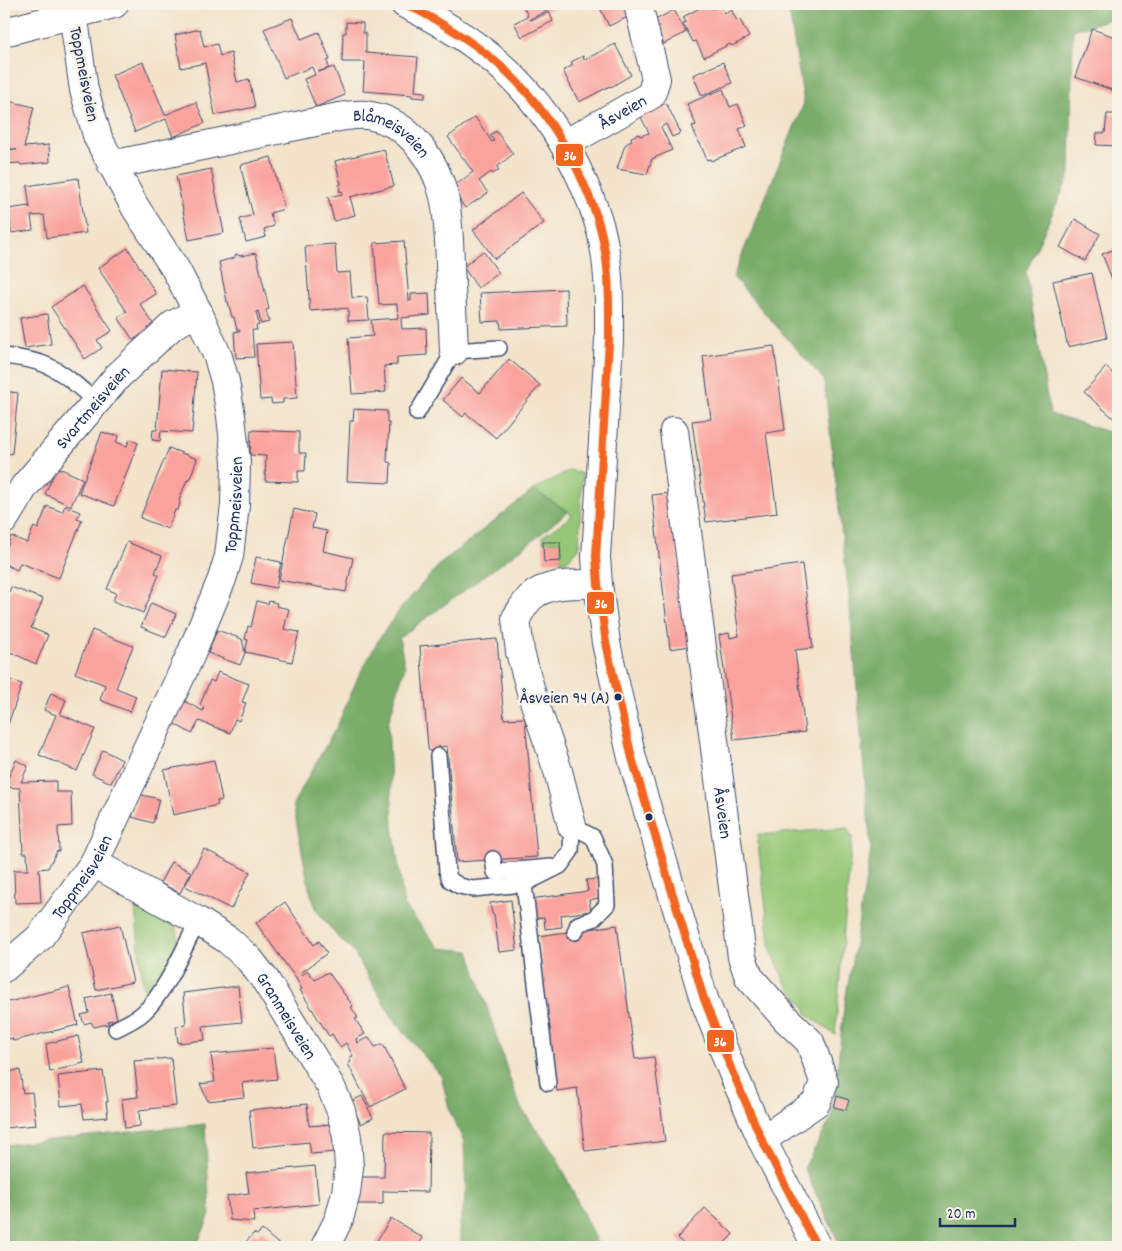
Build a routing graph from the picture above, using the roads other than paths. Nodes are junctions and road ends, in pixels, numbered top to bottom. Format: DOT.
graph roads {
  1 [pos="114,4"];
  2 [pos="405,4"];
  3 [pos="638,4"];
  4 [pos="73,13"];
  5 [pos="4,32"];
  6 [pos="565,144"];
  7 [pos="112,165"];
  8 [pos="198,312"];
  9 [pos="499,348"];
  10 [pos="454,351"];
  11 [pos="4,356"];
  12 [pos="96,402"];
  13 [pos="418,413"];
  14 [pos="674,431"];
  15 [pos="4,520"];
  16 [pos="598,584"];
  17 [pos="438,756"];
  18 [pos="572,826"];
  19 [pos="493,860"];
  20 [pos="94,863"];
  21 [pos="560,866"];
  22 [pos="524,884"];
  23 [pos="198,920"];
  24 [pos="575,932"];
  25 [pos="4,968"];
  26 [pos="116,1029"];
  27 [pos="548,1083"];
  28 [pos="762,1140"];
  29 [pos="325,1247"];
  30 [pos="817,1247"];
  1 -- 4 [label="street"];
  2 -- 6 [label="street"];
  3 -- 6 [label="street, Åsveien"];
  4 -- 5 [label="street"];
  4 -- 7 [label="street, Toppmeisveien"];
  6 -- 16 [label="street"];
  7 -- 8 [label="street, Toppmeisveien"];
  7 -- 10 [label="street, Blåmeisveien"];
  8 -- 12 [label="street, Svartmeisveien"];
  8 -- 20 [label="street, Toppmeisveien"];
  9 -- 10 [label="lane"];
  10 -- 13 [label="lane"];
  11 -- 12 [label="lane"];
  12 -- 15 [label="street, Svartmeisveien"];
  14 -- 28 [label="street, Åsveien"];
  16 -- 18 [label="street"];
  16 -- 28 [label="street"];
  17 -- 22 [label="lane"];
  18 -- 21 [label="lane"];
  18 -- 24 [label="lane"];
  19 -- 21 [label="lane"];
  20 -- 23 [label="street, Granmeisveien"];
  20 -- 25 [label="street, Toppmeisveien"];
  21 -- 22 [label="lane"];
  22 -- 27 [label="lane"];
  23 -- 26 [label="lane"];
  23 -- 29 [label="street, Granmeisveien"];
  28 -- 30 [label="street"];
}
